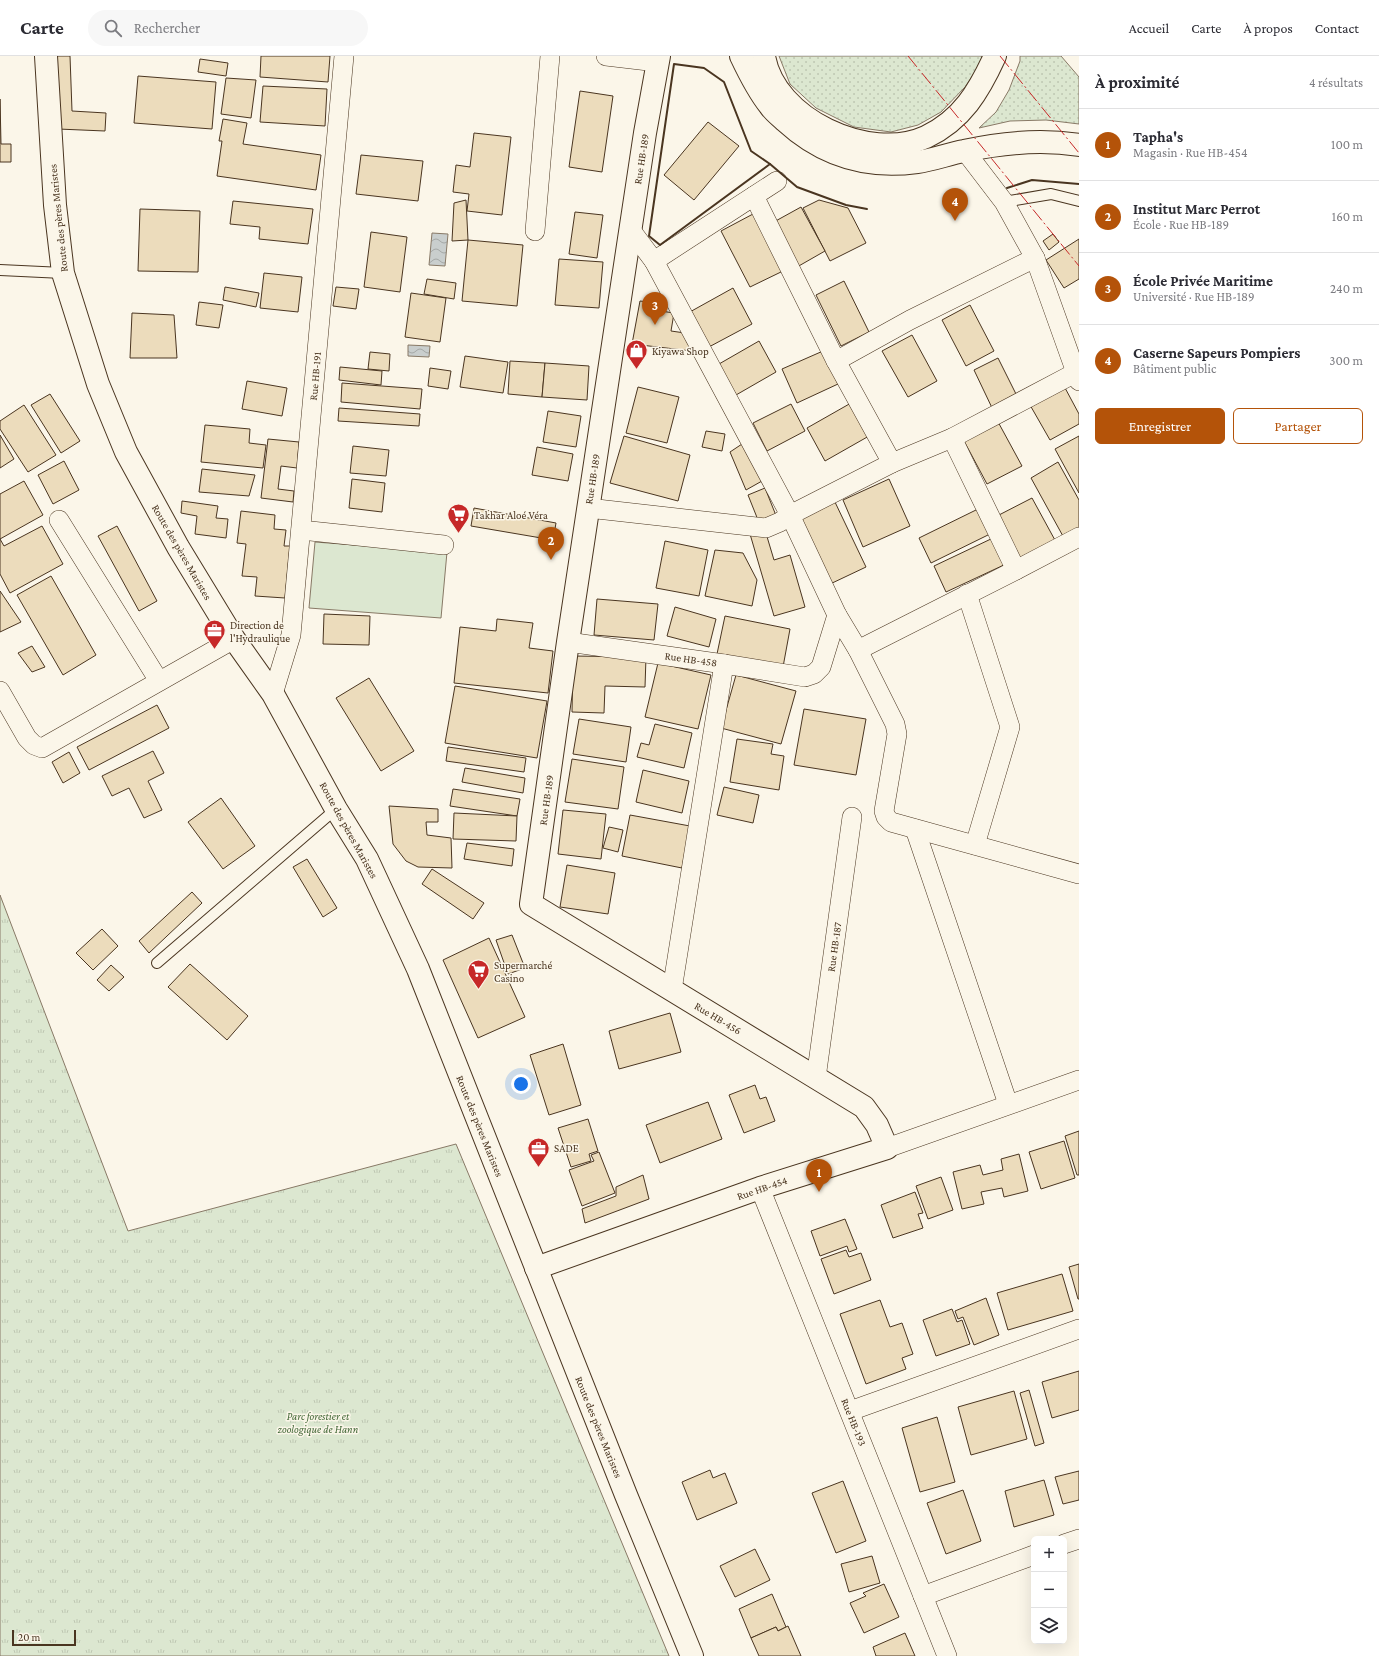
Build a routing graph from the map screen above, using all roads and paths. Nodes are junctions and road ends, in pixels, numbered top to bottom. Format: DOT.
graph roads {
  1 [pos="46,56"];
  2 [pos="344,56"];
  3 [pos="550,56"];
  4 [pos="606,56"];
  5 [pos="741,56"];
  6 [pos="764,56"];
  7 [pos="995,56"];
  8 [pos="658,59"];
  9 [pos="1079,145"];
  10 [pos="965,151"];
  11 [pos="777,181"];
  12 [pos="754,196"];
  13 [pos="1079,201"];
  14 [pos="1004,202"];
  15 [pos="630,229"];
  16 [pos="535,231"];
  17 [pos="1035,258"];
  18 [pos="654,261"];
  19 [pos="0,270"];
  20 [pos="63,273"];
  21 [pos="836,361"];
  22 [pos="1077,377"];
  23 [pos="952,438"];
  24 [pos="892,463"];
  25 [pos="588,508"];
  26 [pos="790,515"];
  27 [pos="59,520"];
  28 [pos="301,530"];
  29 [pos="1079,537"];
  30 [pos="444,545"];
  31 [pos="1016,570"];
  32 [pos="967,594"];
  33 [pos="837,615"];
  34 [pos="234,639"];
  35 [pos="568,642"];
  36 [pos="858,650"];
  37 [pos="724,664"];
  38 [pos="159,682"];
  39 [pos="0,691"];
  40 [pos="273,694"];
  41 [pos="336,809"];
  42 [pos="852,817"];
  43 [pos="915,829"];
  44 [pos="975,845"];
  45 [pos="1079,874"];
  46 [pos="531,904"];
  47 [pos="156,963"];
  48 [pos="672,990"];
  49 [pos="816,1078"];
  50 [pos="1079,1080"];
  51 [pos="1008,1104"];
  52 [pos="887,1148"];
  53 [pos="760,1188"];
  54 [pos="536,1268"];
  55 [pos="1079,1329"];
  56 [pos="850,1411"];
  57 [pos="1079,1539"];
  58 [pos="1067,1543"];
  59 [pos="1031,1556"];
  60 [pos="923,1596"];
  61 [pos="692,1656"];
  62 [pos="947,1656"];
  1 -- 20 [label="main road, Route des pères Maristes"];
  2 -- 28 [label="street, Rue HB-191"];
  3 -- 16 [label="street"];
  4 -- 8 [label="street"];
  5 -- 10 [label="main road"];
  6 -- 7 [label="main road"];
  8 -- 15 [label="main road, Rue HB-189"];
  9 -- 10 [label="main road"];
  10 -- 14 [label="street"];
  11 -- 12 [label="street"];
  12 -- 18 [label="street"];
  12 -- 21 [label="street"];
  13 -- 14 [label="lane"];
  14 -- 17 [label="street"];
  15 -- 18 [label="street"];
  15 -- 25 [label="main road, Rue HB-189"];
  17 -- 21 [label="street"];
  17 -- 22 [label="street"];
  18 -- 26 [label="street"];
  19 -- 20 [label="lane"];
  20 -- 34 [label="main road, Route des pères Maristes"];
  21 -- 24 [label="street"];
  22 -- 23 [label="street"];
  23 -- 24 [label="street"];
  23 -- 31 [label="street"];
  24 -- 26 [label="street"];
  25 -- 26 [label="street"];
  25 -- 35 [label="main road, Rue HB-189"];
  26 -- 33 [label="street"];
  27 -- 38 [label="street"];
  28 -- 30 [label="street"];
  28 -- 40 [label="street, Rue HB-191"];
  29 -- 31 [label="street"];
  31 -- 32 [label="street"];
  32 -- 36 [label="street"];
  32 -- 44 [label="street"];
  33 -- 36 [label="street"];
  33 -- 37 [label="street, Rue HB-458"];
  34 -- 38 [label="street"];
  34 -- 40 [label="main road, Route des pères Maristes"];
  35 -- 37 [label="street, Rue HB-458"];
  35 -- 46 [label="main road, Rue HB-189"];
  36 -- 43 [label="street"];
  37 -- 48 [label="street"];
  38 -- 39 [label="street"];
  40 -- 41 [label="main road, Route des pères Maristes"];
  41 -- 47 [label="lane"];
  41 -- 54 [label="main road, Route des pères Maristes"];
  42 -- 49 [label="street, Rue HB-187"];
  43 -- 44 [label="street"];
  43 -- 51 [label="street"];
  44 -- 45 [label="street"];
  46 -- 48 [label="main road, Rue HB-456"];
  48 -- 49 [label="main road, Rue HB-456"];
  49 -- 52 [label="main road, Rue HB-456"];
  50 -- 51 [label="street, Rue HB-454"];
  51 -- 52 [label="street, Rue HB-454"];
  52 -- 53 [label="main road, Rue HB-454"];
  53 -- 54 [label="main road, Rue HB-454"];
  53 -- 56 [label="street, Rue HB-193"];
  54 -- 61 [label="main road, Route des pères Maristes"];
  55 -- 56 [label="street"];
  56 -- 60 [label="street, Rue HB-193"];
  57 -- 58 [label="street"];
  59 -- 60 [label="street"];
  60 -- 62 [label="street, Rue HB-193"];
}
